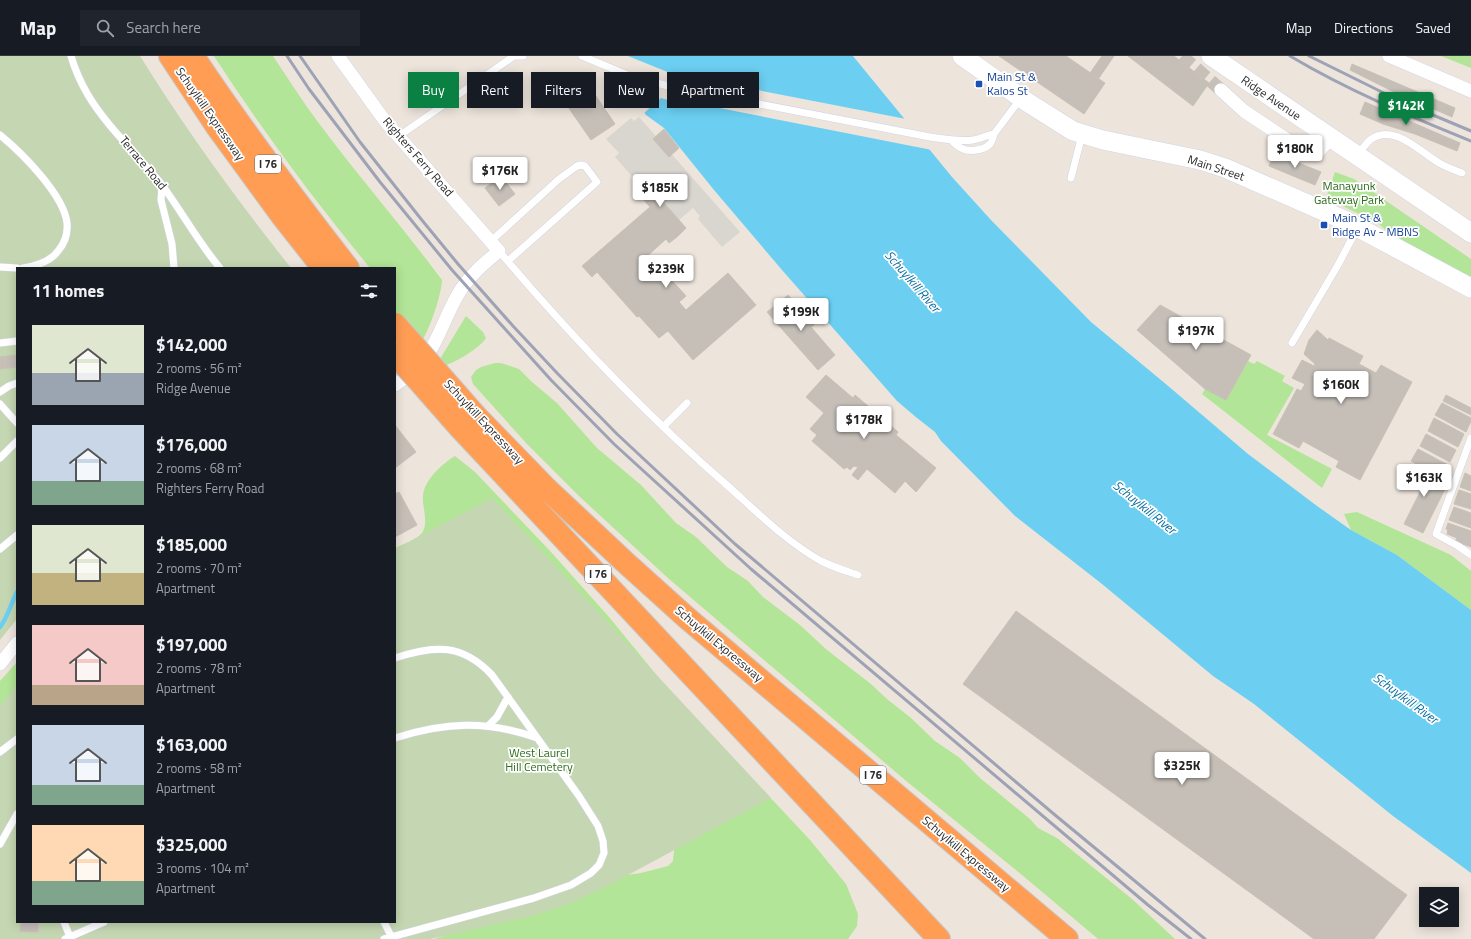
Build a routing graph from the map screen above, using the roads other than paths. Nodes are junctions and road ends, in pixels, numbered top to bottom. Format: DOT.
graph roads {
  1 [pos="70,56"];
  2 [pos="170,56"];
  3 [pos="193,56"];
  4 [pos="338,56"];
  5 [pos="514,56"];
  6 [pos="523,56"];
  7 [pos="962,56"];
  8 [pos="1211,56"];
  9 [pos="1389,56"];
  10 [pos="585,57"];
  11 [pos="1221,90"];
  12 [pos="1471,90"];
  13 [pos="1021,98"];
  14 [pos="994,134"];
  15 [pos="1082,134"];
  16 [pos="0,135"];
  17 [pos="399,136"];
  18 [pos="1331,138"];
  19 [pos="951,140"];
  20 [pos="1358,156"];
  21 [pos="1462,173"];
  22 [pos="1071,178"];
  23 [pos="162,185"];
  24 [pos="1358,227"];
  25 [pos="1471,233"];
  26 [pos="499,251"];
  27 [pos="0,267"];
  28 [pos="27,267"];
  29 [pos="174,267"];
  30 [pos="219,267"];
  31 [pos="322,267"];
  32 [pos="347,267"];
  33 [pos="16,268"];
  34 [pos="1471,288"];
  35 [pos="396,325"];
  36 [pos="16,341"];
  37 [pos="0,343"];
  38 [pos="1292,343"];
  39 [pos="396,355"];
  40 [pos="16,382"];
  41 [pos="396,384"];
  42 [pos="0,392"];
  43 [pos="687,403"];
  44 [pos="0,404"];
  45 [pos="16,422"];
  46 [pos="469,422"];
  47 [pos="663,427"];
  48 [pos="1471,438"];
  49 [pos="16,442"];
  50 [pos="0,458"];
  51 [pos="16,537"];
  52 [pos="0,549"];
  53 [pos="1471,555"];
  54 [pos="858,575"];
  55 [pos="16,644"];
  56 [pos="396,658"];
  57 [pos="0,664"];
  58 [pos="508,697"];
  59 [pos="488,726"];
  60 [pos="396,738"];
  61 [pos="537,738"];
  62 [pos="16,740"];
  63 [pos="0,752"];
  64 [pos="16,816"];
  65 [pos="0,844"];
  66 [pos="64,923"];
  67 [pos="102,923"];
  68 [pos="384,923"];
  69 [pos="1063,937"];
  70 [pos="68,938"];
  71 [pos="388,938"];
  72 [pos="939,939"];
  1 -- 23 [label="lane, Terrace Road"];
  2 -- 31 [label="highway, Schuylkill Expressway / I 76"];
  3 -- 32 [label="highway, Schuylkill Expressway / I 76"];
  4 -- 17 [label="street, Righters Ferry Road"];
  5 -- 6 [label="lane"];
  5 -- 17 [label="lane"];
  7 -- 13 [label="street, Main Street"];
  8 -- 18 [label="street, Ridge Avenue"];
  9 -- 12 [label="street"];
  10 -- 19 [label="lane"];
  11 -- 18 [label="street"];
  13 -- 14 [label="lane"];
  13 -- 15 [label="street, Main Street"];
  14 -- 19 [label="lane"];
  14 -- 19 [label="lane"];
  15 -- 22 [label="lane"];
  15 -- 24 [label="street, Main Street"];
  16 -- 28 [label="lane"];
  17 -- 26 [label="street, Righters Ferry Road"];
  18 -- 20 [label="street, Ridge Avenue"];
  20 -- 21 [label="lane"];
  20 -- 25 [label="street, Ridge Avenue"];
  23 -- 29 [label="lane"];
  23 -- 30 [label="lane, Terrace Road"];
  24 -- 34 [label="street, Main Street"];
  24 -- 38 [label="lane"];
  26 -- 26 [label="lane"];
  26 -- 41 [label="street"];
  26 -- 47 [label="lane"];
  27 -- 33 [label="lane"];
  35 -- 46 [label="highway, Schuylkill Expressway / I 76, bridge"];
  36 -- 37 [label="lane"];
  39 -- 46 [label="highway, Schuylkill Expressway / I 76, bridge"];
  40 -- 42 [label="lane"];
  43 -- 47 [label="lane"];
  44 -- 45 [label="lane"];
  46 -- 69 [label="highway, Schuylkill Expressway / I 76"];
  46 -- 72 [label="highway, Schuylkill Expressway / I 76"];
  47 -- 54 [label="lane"];
  48 -- 53 [label="lane"];
  49 -- 50 [label="lane"];
  51 -- 52 [label="lane"];
  55 -- 57 [label="street"];
  56 -- 58 [label="lane"];
  58 -- 59 [label="lane"];
  58 -- 61 [label="lane"];
  59 -- 60 [label="lane"];
  59 -- 61 [label="lane"];
  61 -- 71 [label="lane"];
  62 -- 63 [label="lane"];
  64 -- 65 [label="lane"];
  66 -- 70 [label="lane"];
  67 -- 70 [label="lane"];
  68 -- 71 [label="lane"];
}
